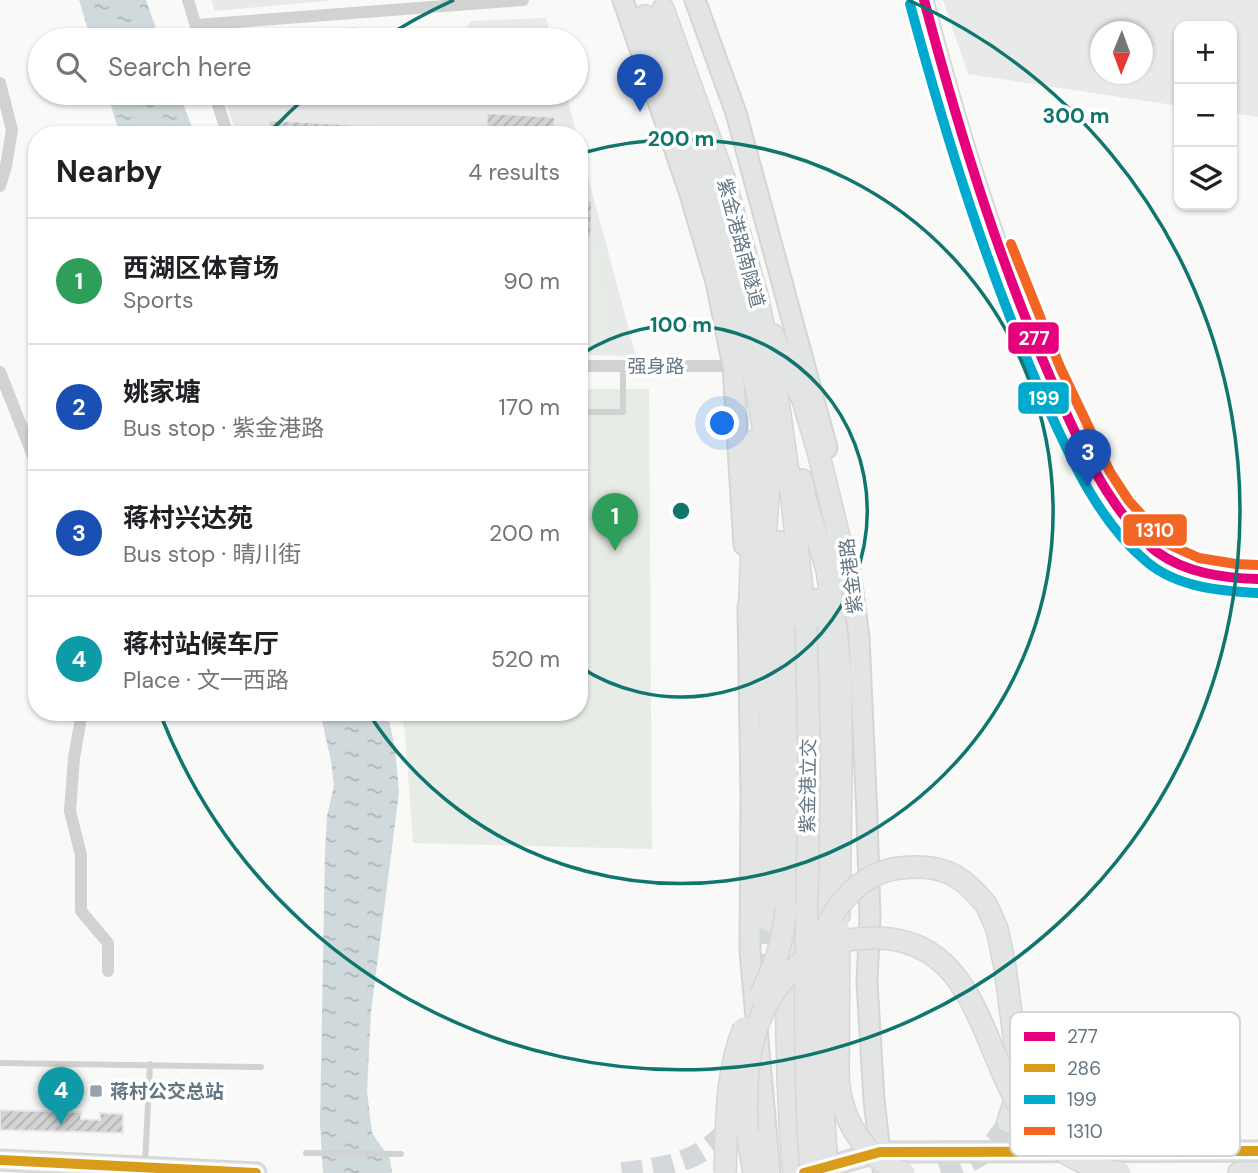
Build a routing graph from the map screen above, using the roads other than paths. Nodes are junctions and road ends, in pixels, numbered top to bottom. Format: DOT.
graph roads {
  1 [pos="188,0"];
  2 [pos="523,0"];
  3 [pos="623,0"];
  4 [pos="695,0"];
  5 [pos="924,0"];
  6 [pos="196,25"];
  7 [pos="197,28"];
  8 [pos="0,83"];
  9 [pos="219,105"];
  10 [pos="225,126"];
  11 [pos="0,186"];
  12 [pos="758,299"];
  13 [pos="588,366"];
  14 [pos="623,366"];
  15 [pos="733,366"];
  16 [pos="0,372"];
  17 [pos="768,398"];
  18 [pos="588,412"];
  19 [pos="28,443"];
  20 [pos="770,470"];
  21 [pos="1258,579"];
  22 [pos="851,586"];
  23 [pos="749,622"];
  24 [pos="821,633"];
  25 [pos="80,721"];
  26 [pos="786,908"];
  27 [pos="769,921"];
  28 [pos="823,937"];
  29 [pos="108,971"];
  30 [pos="1012,1012"];
  31 [pos="0,1063"];
  32 [pos="150,1064"];
  33 [pos="261,1067"];
  34 [pos="1010,1088"];
  35 [pos="1010,1117"];
  36 [pos="1008,1122"];
  37 [pos="1240,1151"];
  38 [pos="1258,1151"];
  39 [pos="880,1152"];
  40 [pos="1010,1152"];
  41 [pos="306,1153"];
  42 [pos="401,1154"];
  43 [pos="1070,1156"];
  44 [pos="0,1160"];
  45 [pos="145,1170"];
  46 [pos="256,1173"];
  47 [pos="725,1173"];
  48 [pos="754,1173"];
  49 [pos="770,1173"];
  50 [pos="794,1173"];
  51 [pos="804,1173"];
  52 [pos="811,1173"];
  53 [pos="828,1173"];
  54 [pos="884,1173"];
  55 [pos="904,1173"];
  56 [pos="1120,1173"];
  57 [pos="1239,1173"];
  58 [pos="1258,1173"];
  1 -- 6 [label="street"];
  2 -- 6 [label="street"];
  3 -- 15 [label="main road"];
  4 -- 22 [label="main road, 紫金港路"];
  5 -- 21 [label="street"];
  6 -- 7 [label="street"];
  8 -- 11 [label="street"];
  9 -- 10 [label="street"];
  12 -- 17 [label="highway, 紫金港路南隧道"];
  12 -- 17 [label="highway, 紫金港路南隧道"];
  12 -- 22 [label="highway"];
  13 -- 14 [label="street, 强身路"];
  14 -- 15 [label="street, 强身路"];
  14 -- 18 [label="lane"];
  15 -- 23 [label="main road"];
  16 -- 19 [label="street"];
  17 -- 20 [label="highway"];
  17 -- 23 [label="highway"];
  17 -- 24 [label="highway, 紫金港立交"];
  17 -- 24 [label="highway"];
  20 -- 26 [label="highway, 紫金港立交"];
  20 -- 27 [label="highway"];
  22 -- 39 [label="main road, 紫金港路"];
  23 -- 49 [label="main road"];
  24 -- 28 [label="highway"];
  24 -- 52 [label="highway, 紫金港立交, bridge"];
  24 -- 55 [label="highway, bridge"];
  25 -- 29 [label="street"];
  26 -- 47 [label="highway, bridge"];
  26 -- 50 [label="highway, 紫金港立交, bridge"];
  28 -- 30 [label="highway, bridge"];
  28 -- 53 [label="highway, bridge"];
  31 -- 32 [label="lane"];
  32 -- 33 [label="lane"];
  32 -- 45 [label="lane"];
  34 -- 48 [label="highway, bridge"];
  35 -- 36 [label="highway, bridge"];
  37 -- 38 [label="main road"];
  39 -- 40 [label="main road"];
  39 -- 51 [label="main road"];
  39 -- 54 [label="main road, 紫金港路"];
  41 -- 42 [label="lane"];
  43 -- 56 [label="highway, bridge"];
  44 -- 45 [label="main road"];
  45 -- 46 [label="main road"];
  57 -- 58 [label="highway"];
}
